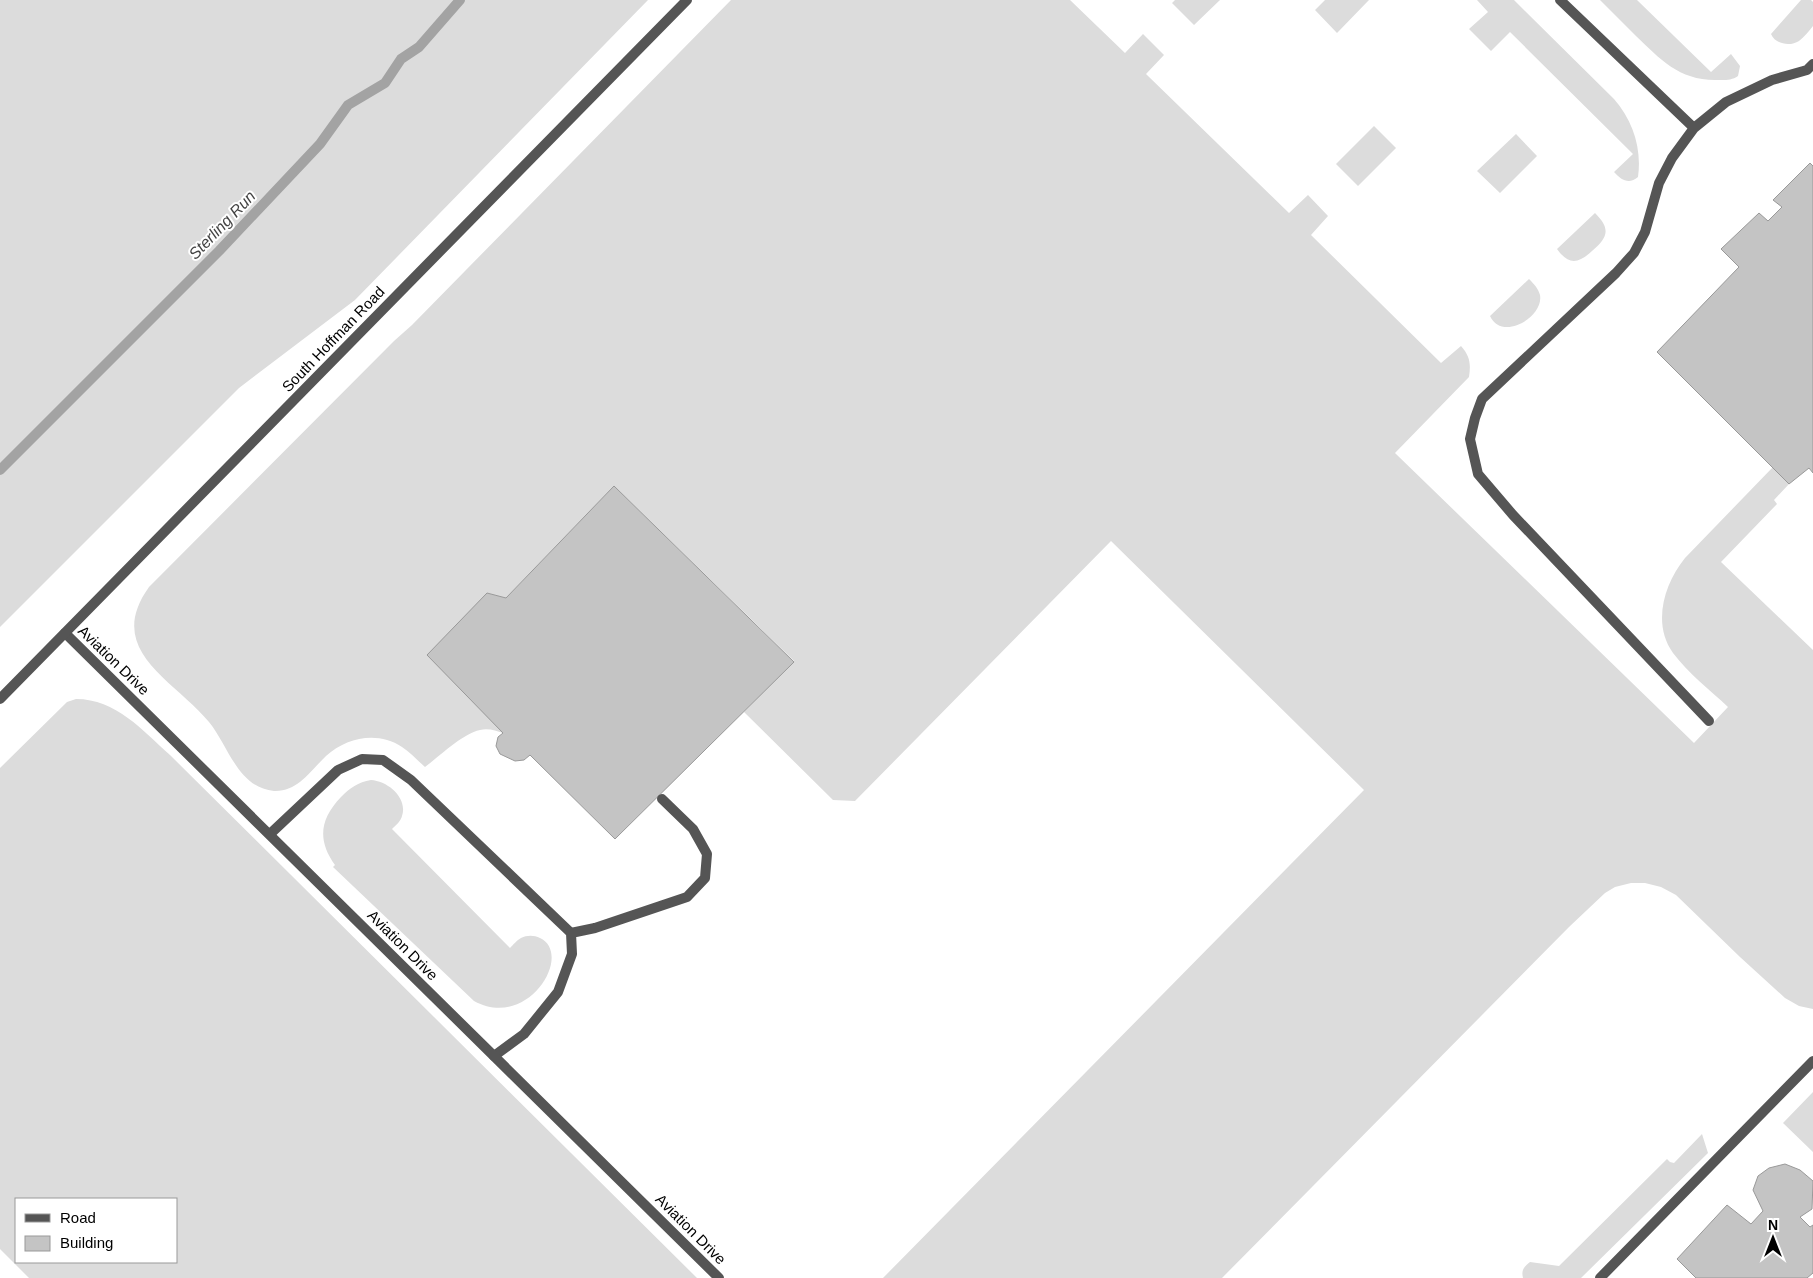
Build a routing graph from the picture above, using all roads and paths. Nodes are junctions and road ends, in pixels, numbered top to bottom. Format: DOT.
graph roads {
  1 [pos="687,0"];
  2 [pos="1560,0"];
  3 [pos="1813,64"];
  4 [pos="1694,128"];
  5 [pos="65,633"];
  6 [pos="0,699"];
  7 [pos="1708,722"];
  8 [pos="662,799"];
  9 [pos="270,834"];
  10 [pos="571,934"];
  11 [pos="494,1056"];
  12 [pos="1813,1061"];
  13 [pos="719,1278"];
  14 [pos="1600,1278"];
  1 -- 5 [label="street, South Hoffman Road"];
  2 -- 4 [label="street"];
  3 -- 4 [label="street"];
  4 -- 7 [label="street"];
  5 -- 6 [label="street, South Hoffman Road"];
  5 -- 9 [label="street, Aviation Drive"];
  8 -- 10 [label="street"];
  9 -- 10 [label="street"];
  9 -- 11 [label="street, Aviation Drive"];
  10 -- 11 [label="street"];
  11 -- 13 [label="street, Aviation Drive"];
  12 -- 14 [label="street"];
}
